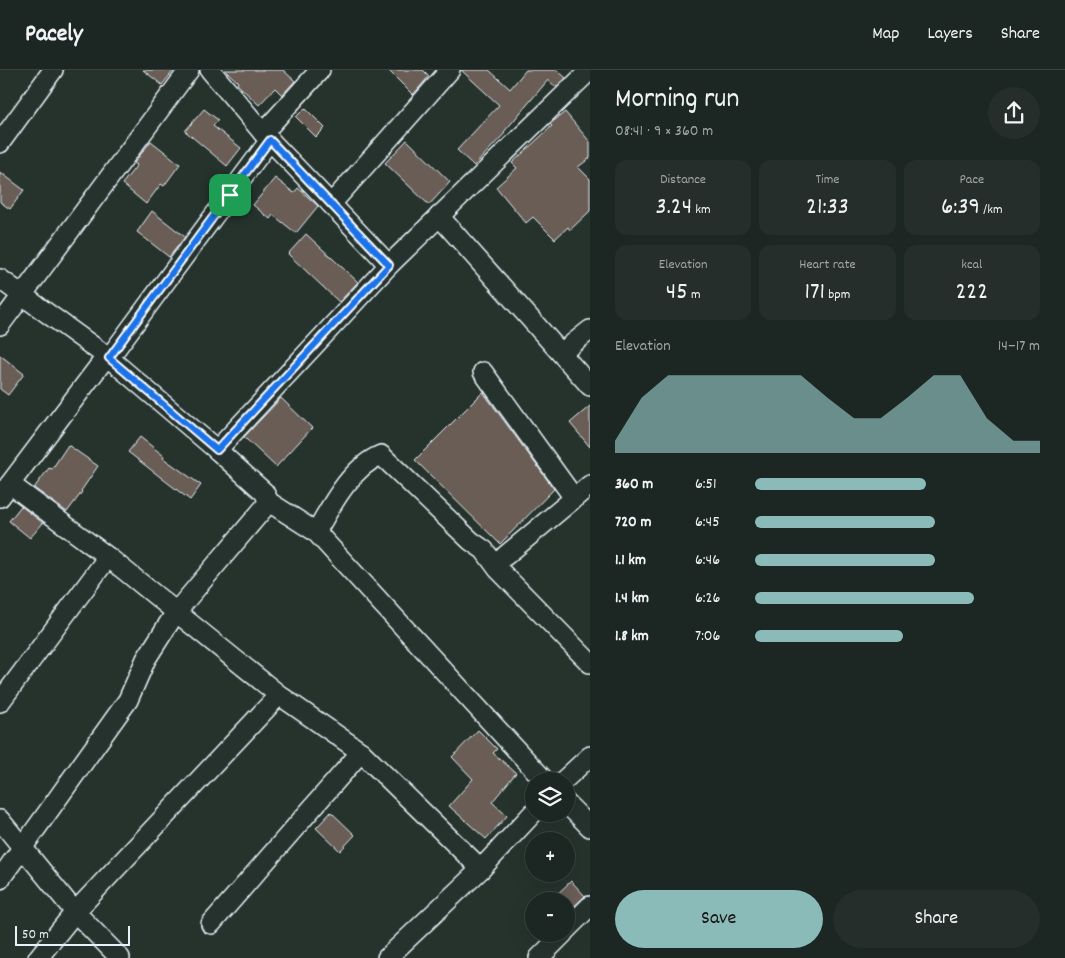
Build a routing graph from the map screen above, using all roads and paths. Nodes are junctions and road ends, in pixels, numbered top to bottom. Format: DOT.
graph roads {
  1 [pos="52,70"];
  2 [pos="189,70"];
  3 [pos="210,70"];
  4 [pos="320,70"];
  5 [pos="450,70"];
  6 [pos="590,70"];
  7 [pos="267,137"];
  8 [pos="0,143"];
  9 [pos="331,204"];
  10 [pos="439,216"];
  11 [pos="389,265"];
  12 [pos="0,280"];
  13 [pos="22,295"];
  14 [pos="0,325"];
  15 [pos="590,330"];
  16 [pos="561,353"];
  17 [pos="108,358"];
  18 [pos="483,372"];
  19 [pos="590,386"];
  20 [pos="217,450"];
  21 [pos="590,485"];
  22 [pos="5,491"];
  23 [pos="574,498"];
  24 [pos="269,502"];
  25 [pos="316,532"];
  26 [pos="505,556"];
  27 [pos="108,557"];
  28 [pos="176,612"];
  29 [pos="590,663"];
  30 [pos="279,696"];
  31 [pos="0,702"];
  32 [pos="361,752"];
  33 [pos="590,756"];
  34 [pos="537,772"];
  35 [pos="573,772"];
  36 [pos="575,812"];
  37 [pos="0,820"];
  38 [pos="525,822"];
  39 [pos="590,828"];
  40 [pos="22,848"];
  41 [pos="480,869"];
  42 [pos="0,879"];
  43 [pos="590,906"];
  44 [pos="76,912"];
  45 [pos="575,921"];
  46 [pos="211,924"];
  47 [pos="555,942"];
  48 [pos="38,958"];
  49 [pos="120,958"];
  50 [pos="387,958"];
  51 [pos="539,958"];
  1 -- 8 [label="street"];
  2 -- 13 [label="street"];
  3 -- 7 [label="street"];
  4 -- 7 [label="street"];
  5 -- 9 [label="street"];
  6 -- 10 [label="street"];
  7 -- 9 [label="street"];
  7 -- 17 [label="street"];
  9 -- 11 [label="street"];
  10 -- 11 [label="street"];
  10 -- 16 [label="street"];
  11 -- 20 [label="street"];
  12 -- 13 [label="street"];
  13 -- 14 [label="street"];
  13 -- 17 [label="street"];
  15 -- 16 [label="street"];
  16 -- 19 [label="street"];
  17 -- 20 [label="street"];
  17 -- 22 [label="street"];
  18 -- 23 [label="street"];
  20 -- 24 [label="street"];
  21 -- 23 [label="street"];
  22 -- 27 [label="street"];
  23 -- 26 [label="street"];
  24 -- 25 [label="street"];
  24 -- 28 [label="street"];
  25 -- 29 [label="street"];
  25 -- 34 [label="street"];
  27 -- 28 [label="street"];
  27 -- 31 [label="street"];
  28 -- 30 [label="street"];
  28 -- 40 [label="street"];
  30 -- 32 [label="street"];
  30 -- 44 [label="street"];
  32 -- 41 [label="street"];
  32 -- 46 [label="street"];
  33 -- 35 [label="street"];
  36 -- 39 [label="street"];
  37 -- 40 [label="street"];
  38 -- 41 [label="street"];
  40 -- 42 [label="street"];
  40 -- 44 [label="street"];
  41 -- 50 [label="street"];
  43 -- 45 [label="street"];
  44 -- 48 [label="street"];
  44 -- 49 [label="street"];
  47 -- 51 [label="street"];
}
